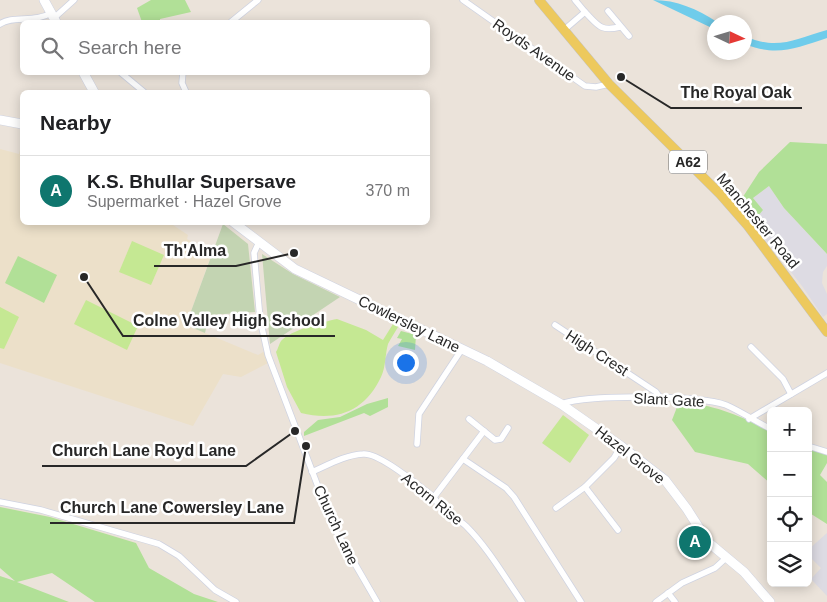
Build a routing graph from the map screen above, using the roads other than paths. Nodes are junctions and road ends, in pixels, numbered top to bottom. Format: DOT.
graph roads {
  1 [pos="44,0"];
  2 [pos="74,0"];
  3 [pos="463,0"];
  4 [pos="539,0"];
  5 [pos="574,0"];
  6 [pos="256,1"];
  7 [pos="608,11"];
  8 [pos="585,12"];
  9 [pos="53,18"];
  10 [pos="233,20"];
  11 [pos="0,24"];
  12 [pos="620,27"];
  13 [pos="564,30"];
  14 [pos="629,36"];
  15 [pos="85,75"];
  16 [pos="123,75"];
  17 [pos="182,75"];
  18 [pos="609,84"];
  19 [pos="93,90"];
  20 [pos="142,90"];
  21 [pos="185,90"];
  22 [pos="0,120"];
  23 [pos="20,124"];
  24 [pos="238,225"];
  25 [pos="259,242"];
  26 [pos="556,325"];
  27 [pos="827,332"];
  28 [pos="751,347"];
  29 [pos="462,349"];
  30 [pos="827,373"];
  31 [pos="791,394"];
  32 [pos="661,399"];
  33 [pos="561,404"];
  34 [pos="469,419"];
  35 [pos="750,419"];
  36 [pos="767,427"];
  37 [pos="508,428"];
  38 [pos="484,431"];
  39 [pos="417,444"];
  40 [pos="621,446"];
  41 [pos="812,447"];
  42 [pos="827,452"];
  43 [pos="463,459"];
  44 [pos="312,472"];
  45 [pos="584,487"];
  46 [pos="434,497"];
  47 [pos="0,502"];
  48 [pos="556,508"];
  49 [pos="618,530"];
  50 [pos="726,558"];
  51 [pos="668,593"];
  52 [pos="236,602"];
  53 [pos="377,602"];
  54 [pos="522,602"];
  55 [pos="581,602"];
  56 [pos="656,602"];
  57 [pos="675,602"];
  58 [pos="770,602"];
  1 -- 9 [label="street"];
  2 -- 9 [label="street"];
  3 -- 18 [label="street, Royds Avenue"];
  4 -- 13 [label="main road, Manchester Road / A62"];
  5 -- 8 [label="street"];
  6 -- 10 [label="street"];
  7 -- 12 [label="street"];
  8 -- 12 [label="street"];
  8 -- 13 [label="street"];
  9 -- 11 [label="street"];
  12 -- 14 [label="street"];
  13 -- 18 [label="main road, Manchester Road / A62"];
  15 -- 19 [label="street"];
  16 -- 20 [label="street"];
  17 -- 21 [label="street"];
  18 -- 27 [label="main road, Manchester Road / A62"];
  22 -- 23 [label="street"];
  24 -- 25 [label="street, Cowlersley Lane"];
  25 -- 29 [label="street, Cowlersley Lane"];
  25 -- 44 [label="street, Church Lane"];
  26 -- 32 [label="street, High Crest"];
  28 -- 31 [label="street"];
  29 -- 33 [label="street, Cowlersley Lane"];
  29 -- 39 [label="street"];
  30 -- 31 [label="street"];
  31 -- 35 [label="street"];
  32 -- 33 [label="street, Slant Gate"];
  32 -- 35 [label="street, Slant Gate"];
  33 -- 40 [label="street, Hazel Grove"];
  34 -- 38 [label="street"];
  35 -- 36 [label="street, Slant Gate"];
  37 -- 38 [label="street"];
  38 -- 43 [label="street"];
  40 -- 45 [label="street"];
  40 -- 50 [label="street, Hazel Grove"];
  41 -- 42 [label="street"];
  43 -- 46 [label="street"];
  43 -- 55 [label="street"];
  44 -- 46 [label="street, Acorn Rise"];
  44 -- 53 [label="street, Church Lane"];
  45 -- 48 [label="street"];
  45 -- 49 [label="street"];
  46 -- 54 [label="street, Acorn Rise"];
  47 -- 52 [label="street"];
  50 -- 51 [label="street"];
  50 -- 58 [label="street, Hazel Grove"];
  51 -- 56 [label="street"];
  51 -- 57 [label="street"];
}
